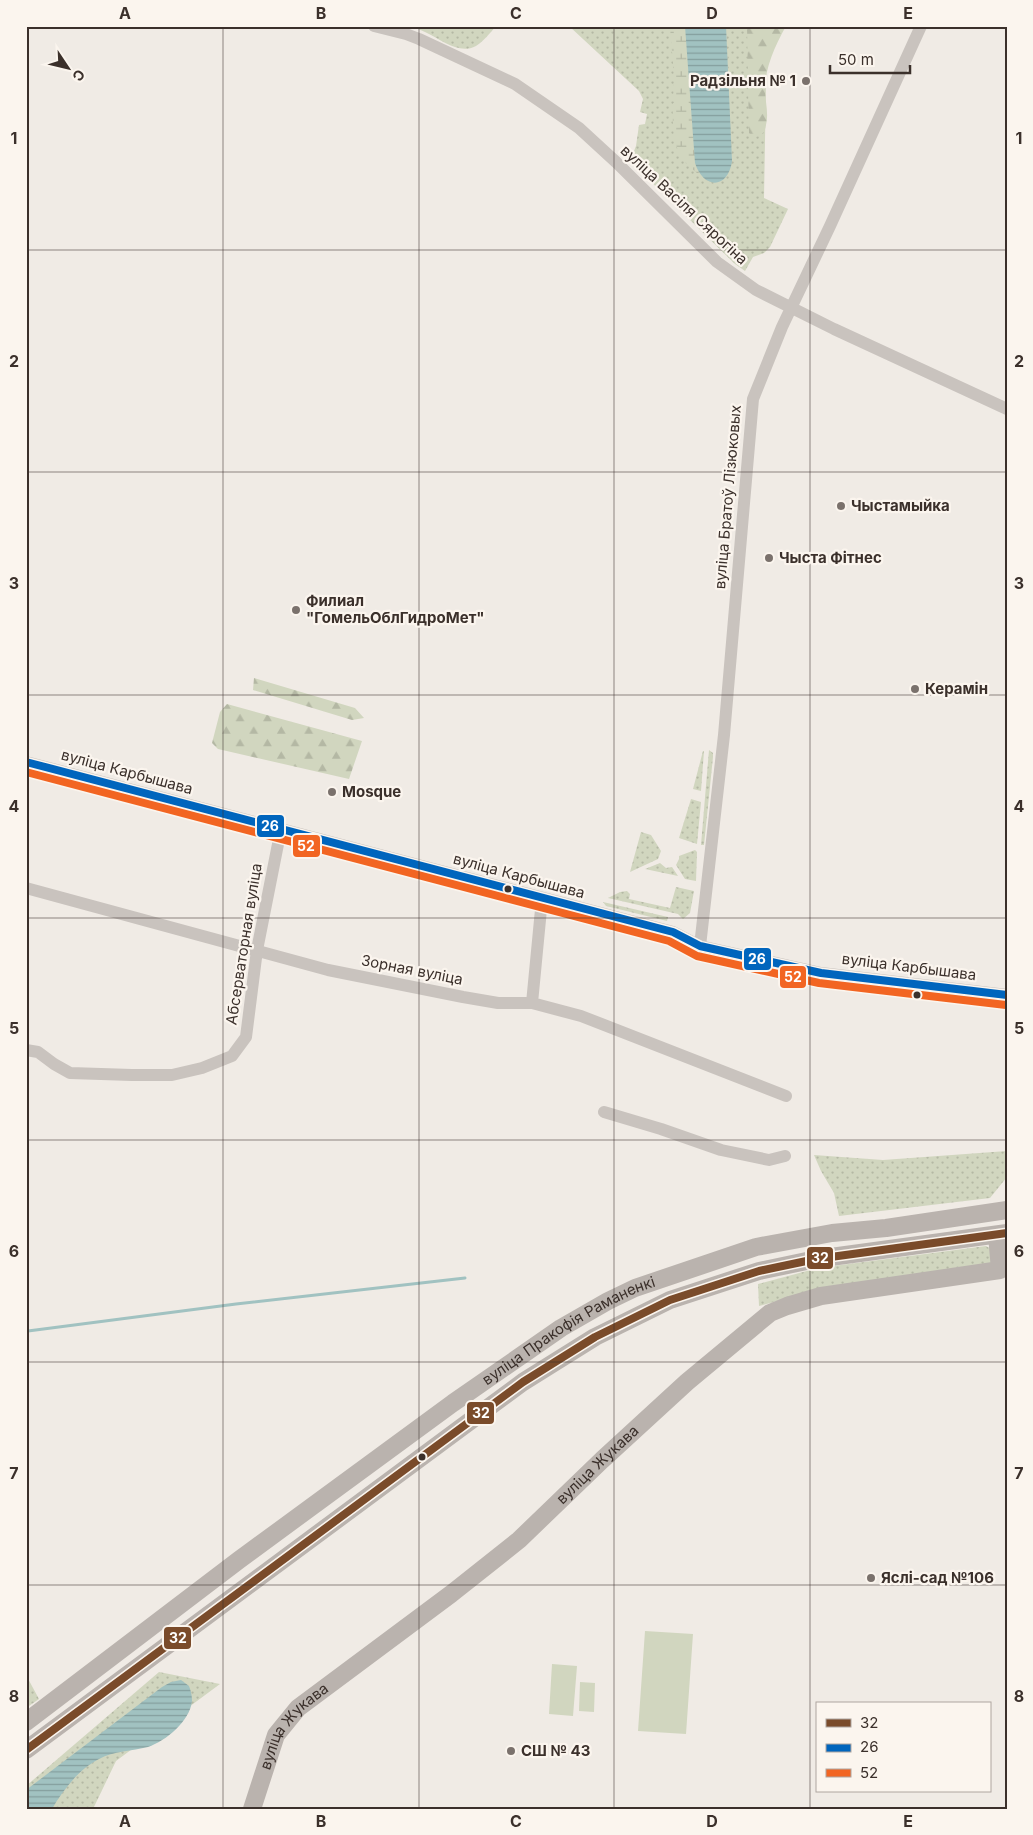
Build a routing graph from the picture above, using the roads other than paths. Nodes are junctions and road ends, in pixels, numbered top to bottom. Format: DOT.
graph roads {
  1 [pos="374,26"];
  2 [pos="921,26"];
  3 [pos="791,307"];
  4 [pos="1007,410"];
  5 [pos="26,762"];
  6 [pos="281,829"];
  7 [pos="26,888"];
  8 [pos="542,899"];
  9 [pos="700,946"];
  10 [pos="257,950"];
  11 [pos="1007,995"];
  12 [pos="532,1003"];
  13 [pos="26,1050"];
  14 [pos="786,1096"];
  15 [pos="604,1112"];
  16 [pos="786,1156"];
  17 [pos="1007,1210"];
  18 [pos="937,1220"];
  19 [pos="1002,1234"];
  20 [pos="937,1242"];
  21 [pos="756,1247"];
  22 [pos="759,1271"];
  23 [pos="239,1560"];
  24 [pos="254,1580"];
  25 [pos="26,1722"];
  26 [pos="26,1750"];
  27 [pos="252,1809"];
  1 -- 3 [label="street, вуліца Васіля Сярогіна"];
  2 -- 3 [label="street, вуліца Братоў Лізюковых"];
  3 -- 4 [label="street, вуліца Васіля Сярогіна"];
  3 -- 9 [label="street, вуліца Братоў Лізюковых"];
  5 -- 6 [label="street, вуліца Карбышава"];
  6 -- 8 [label="street, вуліца Карбышава"];
  6 -- 10 [label="street, Абсерваторная вуліца"];
  7 -- 10 [label="street, Зорная вуліца"];
  8 -- 9 [label="street, вуліца Карбышава"];
  8 -- 12 [label="street"];
  9 -- 11 [label="street, вуліца Карбышава"];
  10 -- 12 [label="street, Зорная вуліца"];
  10 -- 13 [label="street, Абсерваторная вуліца"];
  12 -- 14 [label="street, Зорная вуліца"];
  15 -- 16 [label="street"];
  17 -- 18 [label="street, вуліца Пракофія Раманенкі"];
  18 -- 20 [label="street"];
  18 -- 21 [label="street, вуліца Пракофія Раманенкі"];
  19 -- 20 [label="street, вуліца Пракофія Раманенкі"];
  19 -- 27 [label="street, вуліца Жукава"];
  20 -- 22 [label="street, вуліца Пракофія Раманенкі"];
  21 -- 22 [label="street"];
  21 -- 23 [label="street, вуліца Пракофія Раманенкі"];
  22 -- 24 [label="street, вуліца Пракофія Раманенкі"];
  23 -- 24 [label="street"];
  23 -- 25 [label="street, вуліца Пракофія Раманенкі"];
  24 -- 26 [label="street, вуліца Пракофія Раманенкі"];
}
